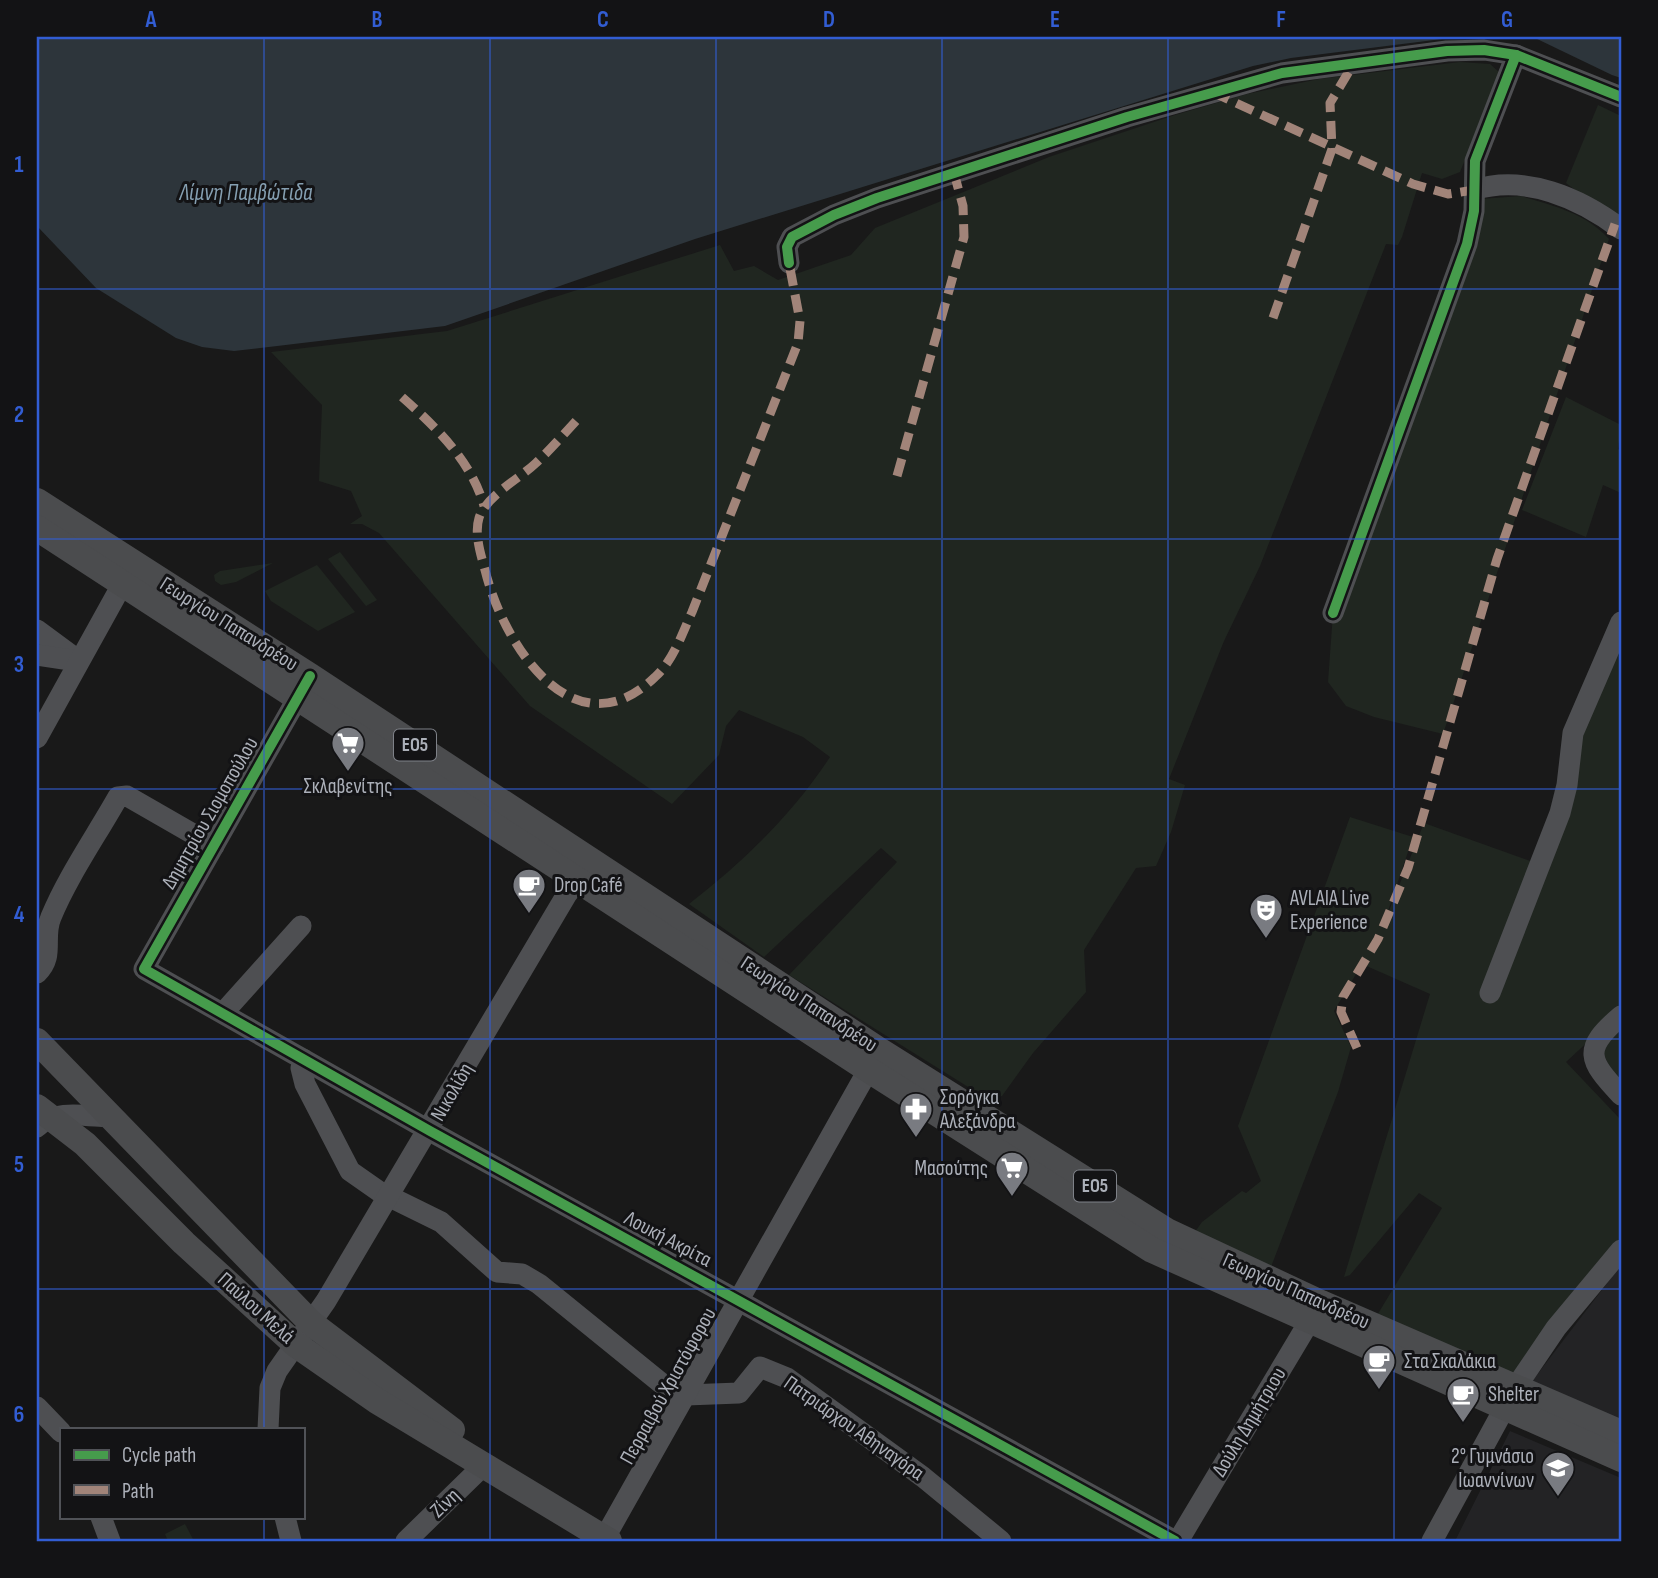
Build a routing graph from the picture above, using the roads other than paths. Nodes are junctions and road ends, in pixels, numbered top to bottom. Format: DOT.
graph roads {
  1 [pos="1517,55"];
  2 [pos="1621,97"];
  3 [pos="1474,190"];
  4 [pos="1621,229"];
  5 [pos="789,263"];
  6 [pos="37,500"];
  7 [pos="37,528"];
  8 [pos="128,574"];
  9 [pos="1333,613"];
  10 [pos="1621,622"];
  11 [pos="37,630"];
  12 [pos="37,654"];
  13 [pos="79,661"];
  14 [pos="304,687"];
  15 [pos="37,738"];
  16 [pos="214,846"];
  17 [pos="585,871"];
  18 [pos="301,926"];
  19 [pos="144,969"];
  20 [pos="37,973"];
  21 [pos="1490,993"];
  22 [pos="223,1013"];
  23 [pos="1621,1016"];
  24 [pos="37,1041"];
  25 [pos="303,1059"];
  26 [pos="874,1060"];
  27 [pos="1621,1095"];
  28 [pos="43,1117"];
  29 [pos="108,1117"];
  30 [pos="430,1131"];
  31 [pos="391,1196"];
  32 [pos="1621,1250"];
  33 [pos="738,1298"];
  34 [pos="1315,1312"];
  35 [pos="312,1322"];
  36 [pos="295,1344"];
  37 [pos="686,1395"];
  38 [pos="1510,1397"];
  39 [pos="37,1407"];
  40 [pos="268,1428"];
  41 [pos="60,1431"];
  42 [pos="1621,1433"];
  43 [pos="1621,1459"];
  44 [pos="485,1464"];
  45 [pos="101,1518"];
  46 [pos="285,1518"];
  47 [pos="606,1540"];
  48 [pos="110,1541"];
  49 [pos="291,1541"];
  50 [pos="406,1541"];
  51 [pos="1001,1541"];
  52 [pos="1176,1541"];
  53 [pos="1433,1541"];
  1 -- 2 [label="street"];
  1 -- 3 [label="street"];
  1 -- 5 [label="street"];
  3 -- 4 [label="street"];
  3 -- 9 [label="street"];
  6 -- 8 [label="main road, Γεωργίου Παπανδρέου / ΕΟ5"];
  7 -- 8 [label="main road, Γεωργίου Παπανδρέου / ΕΟ5"];
  8 -- 13 [label="street"];
  8 -- 14 [label="main road, Γεωργίου Παπανδρέου / ΕΟ5"];
  10 -- 21 [label="street"];
  11 -- 13 [label="street"];
  12 -- 13 [label="street"];
  13 -- 15 [label="street"];
  14 -- 16 [label="street, Δημητρίου Σιομοπούλου"];
  14 -- 17 [label="main road, Γεωργίου Παπανδρέου / ΕΟ5"];
  16 -- 19 [label="street, Δημητρίου Σιομοπούλου"];
  16 -- 20 [label="street"];
  17 -- 26 [label="main road, Γεωργίου Παπανδρέου / ΕΟ5"];
  17 -- 30 [label="street, Νικολίδη"];
  18 -- 22 [label="street"];
  19 -- 22 [label="street, Λουκή Ακρίτα"];
  22 -- 25 [label="street, Λουκή Ακρίτα"];
  23 -- 27 [label="street"];
  24 -- 29 [label="main road, Παύλου Μελά"];
  25 -- 30 [label="street, Λουκή Ακρίτα"];
  25 -- 31 [label="street"];
  26 -- 33 [label="street, Περραιβού Χριστόφορου"];
  26 -- 34 [label="main road, Γεωργίου Παπανδρέου / ΕΟ5"];
  28 -- 29 [label="street"];
  28 -- 36 [label="main road, Παύλου Μελά"];
  29 -- 35 [label="main road, Παύλου Μελά"];
  30 -- 31 [label="street, Νικολίδη"];
  30 -- 33 [label="street, Λουκή Ακρίτα"];
  31 -- 35 [label="street, Νικολίδη"];
  31 -- 37 [label="street"];
  32 -- 38 [label="street"];
  33 -- 37 [label="street, Περραιβού Χριστόφορου"];
  33 -- 52 [label="street, Λουκή Ακρίτα"];
  34 -- 38 [label="main road, Γεωργίου Παπανδρέου / ΕΟ5"];
  34 -- 52 [label="street, Δούλη Δημήτριου"];
  35 -- 36 [label="street, Νικολίδη"];
  35 -- 44 [label="main road, Παύλου Μελά"];
  36 -- 40 [label="street, Νικολίδη"];
  36 -- 44 [label="main road, Παύλου Μελά"];
  37 -- 47 [label="street, Περραιβού Χριστόφορου"];
  37 -- 51 [label="street, Πατριάρχου Αθηναγόρα"];
  38 -- 42 [label="main road, Γεωργίου Παπανδρέου / ΕΟ5"];
  38 -- 43 [label="main road, Γεωργίου Παπανδρέου / ΕΟ5"];
  38 -- 53 [label="street"];
  39 -- 41 [label="street"];
  44 -- 47 [label="main road, Παύλου Μελά"];
  44 -- 50 [label="street, Ζίνη"];
  45 -- 48 [label="street"];
  46 -- 49 [label="street"];
}
